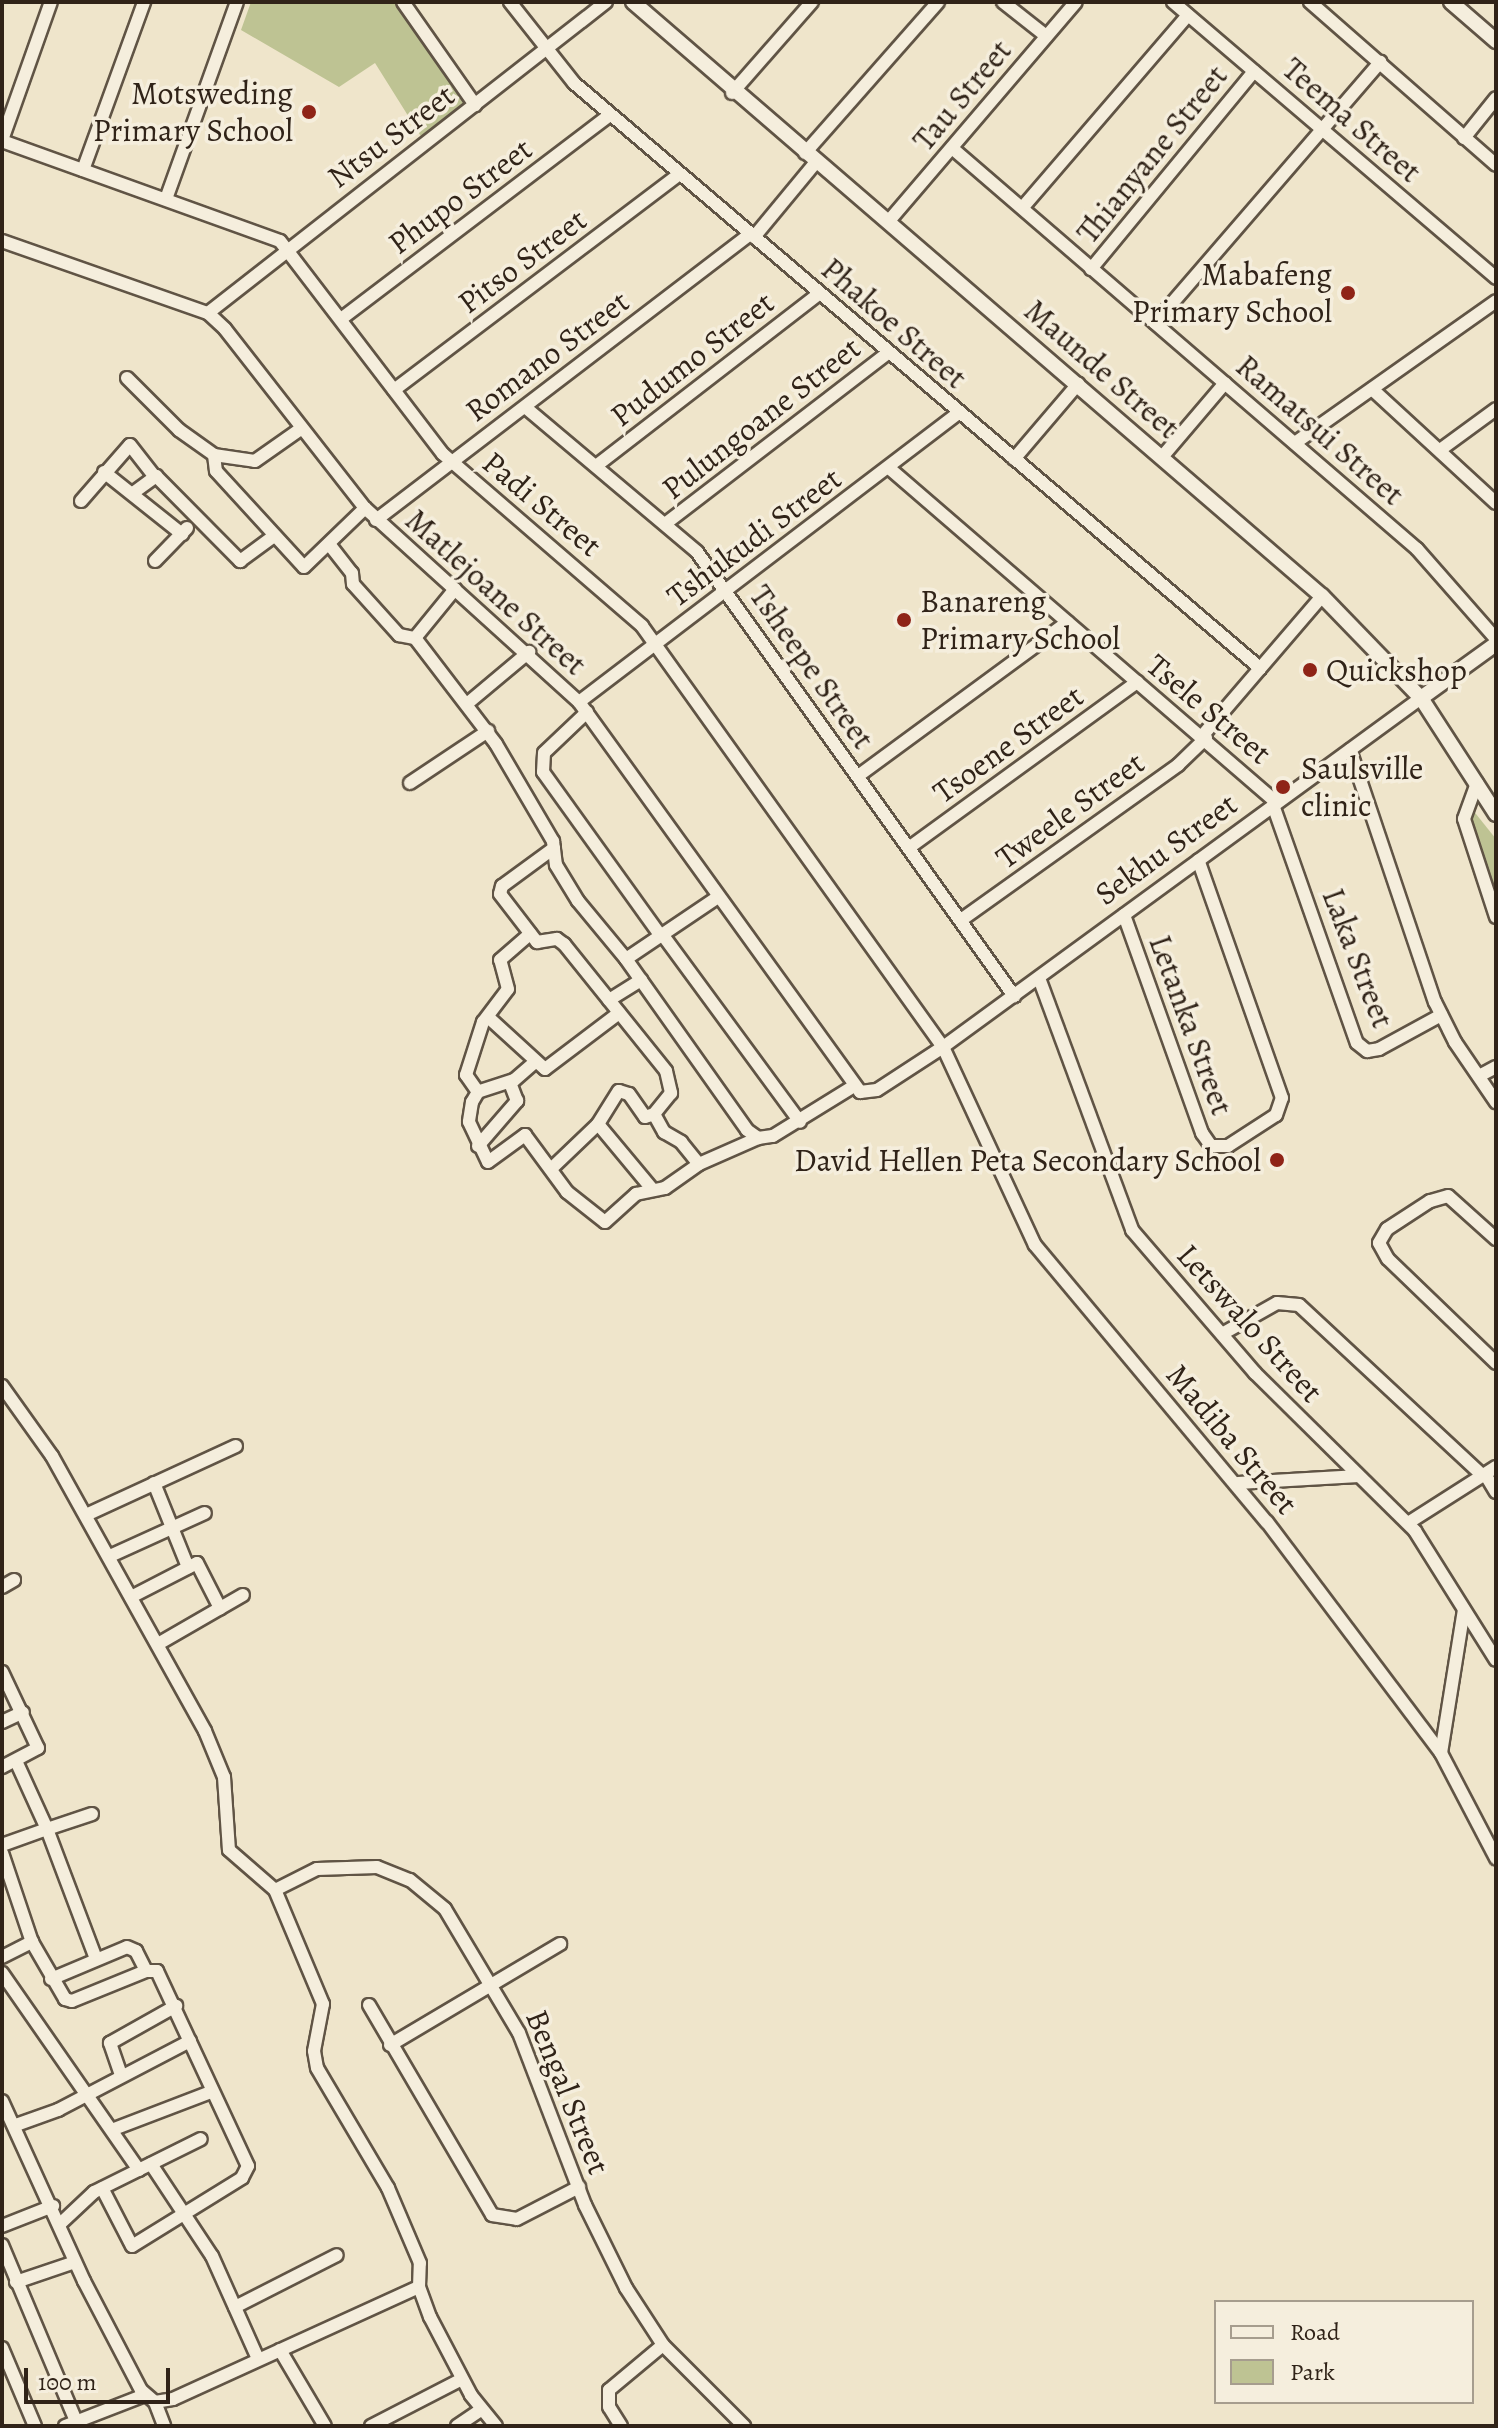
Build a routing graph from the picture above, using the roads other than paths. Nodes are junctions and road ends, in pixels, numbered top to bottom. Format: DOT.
graph roads {
  1 [pos="51,2"];
  2 [pos="144,2"];
  3 [pos="237,2"];
  4 [pos="403,2"];
  5 [pos="510,2"];
  6 [pos="606,2"];
  7 [pos="633,2"];
  8 [pos="812,2"];
  9 [pos="938,2"];
  10 [pos="1003,2"];
  11 [pos="1076,2"];
  12 [pos="1173,2"];
  13 [pos="1310,2"];
  14 [pos="1454,3"];
  15 [pos="1188,15"];
  16 [pos="1046,36"];
  17 [pos="1496,41"];
  18 [pos="545,53"];
  19 [pos="1380,62"];
  20 [pos="1254,71"];
  21 [pos="732,93"];
  22 [pos="1496,98"];
  23 [pos="475,105"];
  24 [pos="610,115"];
  25 [pos="1324,131"];
  26 [pos="1464,138"];
  27 [pos="2,141"];
  28 [pos="952,148"];
  29 [pos="810,158"];
  30 [pos="1496,165"];
  31 [pos="83,170"];
  32 [pos="680,174"];
  33 [pos="166,199"];
  34 [pos="1023,207"];
  35 [pos="888,222"];
  36 [pos="752,235"];
  37 [pos="2,241"];
  38 [pos="286,247"];
  39 [pos="1091,269"];
  40 [pos="1496,278"];
  41 [pos="820,293"];
  42 [pos="1496,301"];
  43 [pos="208,313"];
  44 [pos="341,319"];
  45 [pos="1155,323"];
  46 [pos="889,352"];
  47 [pos="127,378"];
  48 [pos="1225,383"];
  49 [pos="1078,384"];
  50 [pos="1372,389"];
  51 [pos="394,390"];
  52 [pos="525,407"];
  53 [pos="1496,409"];
  54 [pos="959,413"];
  55 [pos="302,428"];
  56 [pos="1295,443"];
  57 [pos="1440,450"];
  58 [pos="214,455"];
  59 [pos="1162,457"];
  60 [pos="1014,459"];
  61 [pos="451,461"];
  62 [pos="596,466"];
  63 [pos="889,468"];
  64 [pos="104,472"];
  65 [pos="154,476"];
  66 [pos="133,493"];
  67 [pos="81,501"];
  68 [pos="1496,503"];
  69 [pos="365,508"];
  70 [pos="195,520"];
  71 [pos="376,520"];
  72 [pos="665,524"];
  73 [pos="182,534"];
  74 [pos="274,536"];
  75 [pos="329,544"];
  76 [pos="155,561"];
  77 [pos="455,589"];
  78 [pos="726,591"];
  79 [pos="1322,596"];
  80 [pos="1068,622"];
  81 [pos="415,638"];
  82 [pos="1496,642"];
  83 [pos="655,643"];
  84 [pos="529,652"];
  85 [pos="1260,668"];
  86 [pos="1137,682"];
  87 [pos="1421,698"];
  88 [pos="468,703"];
  89 [pos="583,707"];
  90 [pos="488,731"];
  91 [pos="1204,736"];
  92 [pos="1350,750"];
  93 [pos="858,776"];
  94 [pos="410,783"];
  95 [pos="1477,783"];
  96 [pos="1275,804"];
  97 [pos="1496,814"];
  98 [pos="910,847"];
  99 [pos="554,848"];
  100 [pos="1198,860"];
  101 [pos="718,897"];
  102 [pos="1124,915"];
  103 [pos="1496,917"];
  104 [pos="961,920"];
  105 [pos="530,934"];
  106 [pos="661,934"];
  107 [pos="626,959"];
  108 [pos="1039,978"];
  109 [pos="641,980"];
  110 [pos="1014,996"];
  111 [pos="609,1000"];
  112 [pos="619,1013"];
  113 [pos="1441,1015"];
  114 [pos="488,1017"];
  115 [pos="943,1047"];
  116 [pos="535,1062"];
  117 [pos="1496,1067"];
  118 [pos="1479,1076"];
  119 [pos="510,1083"];
  120 [pos="854,1086"];
  121 [pos="478,1092"];
  122 [pos="866,1093"];
  123 [pos="1496,1102"];
  124 [pos="508,1114"];
  125 [pos="654,1114"];
  126 [pos="800,1122"];
  127 [pos="598,1124"];
  128 [pos="520,1134"];
  129 [pos="758,1138"];
  130 [pos="478,1146"];
  131 [pos="699,1164"];
  132 [pos="552,1168"];
  133 [pos="653,1190"];
  134 [pos="1496,1239"];
  135 [pos="1222,1334"];
  136 [pos="1496,1363"];
  137 [pos="2,1386"];
  138 [pos="236,1446"];
  139 [pos="1488,1472"];
  140 [pos="1359,1476"];
  141 [pos="154,1483"];
  142 [pos="1238,1483"];
  143 [pos="1496,1492"];
  144 [pos="205,1513"];
  145 [pos="86,1515"];
  146 [pos="1408,1523"];
  147 [pos="172,1528"];
  148 [pos="110,1556"];
  149 [pos="188,1567"];
  150 [pos="14,1580"];
  151 [pos="2,1587"];
  152 [pos="243,1595"];
  153 [pos="131,1597"];
  154 [pos="220,1608"];
  155 [pos="1464,1610"];
  156 [pos="158,1644"];
  157 [pos="1496,1660"];
  158 [pos="2,1672"];
  159 [pos="23,1712"];
  160 [pos="2,1722"];
  161 [pos="1441,1753"];
  162 [pos="16,1761"];
  163 [pos="2,1767"];
  164 [pos="92,1814"];
  165 [pos="47,1829"];
  166 [pos="2,1845"];
  167 [pos="2,1853"];
  168 [pos="1496,1858"];
  169 [pos="275,1890"];
  170 [pos="32,1942"];
  171 [pos="560,1944"];
  172 [pos="2,1957"];
  173 [pos="96,1959"];
  174 [pos="146,1971"];
  175 [pos="2,1973"];
  176 [pos="51,1979"];
  177 [pos="493,1985"];
  178 [pos="369,2005"];
  179 [pos="176,2006"];
  180 [pos="190,2041"];
  181 [pos="390,2045"];
  182 [pos="121,2075"];
  183 [pos="211,2092"];
  184 [pos="88,2094"];
  185 [pos="2,2101"];
  186 [pos="16,2125"];
  187 [pos="114,2129"];
  188 [pos="201,2139"];
  189 [pos="145,2167"];
  190 [pos="579,2187"];
  191 [pos="102,2188"];
  192 [pos="53,2206"];
  193 [pos="187,2215"];
  194 [pos="60,2224"];
  195 [pos="2,2226"];
  196 [pos="2,2245"];
  197 [pos="337,2255"];
  198 [pos="75,2262"];
  199 [pos="16,2282"];
  200 [pos="419,2287"];
  201 [pos="235,2307"];
  202 [pos="663,2345"];
  203 [pos="2,2348"];
  204 [pos="280,2350"];
  205 [pos="258,2359"];
  206 [pos="462,2379"];
  207 [pos="150,2399"];
  208 [pos="481,2410"];
  209 [pos="71,2423"];
  210 [pos="35,2426"];
  211 [pos="164,2426"];
  212 [pos="325,2426"];
  213 [pos="371,2426"];
  214 [pos="457,2426"];
  215 [pos="496,2426"];
  216 [pos="621,2426"];
  217 [pos="744,2426"];
  1 -- 27 [label="street"];
  2 -- 31 [label="street"];
  3 -- 33 [label="street"];
  4 -- 23 [label="street"];
  5 -- 18 [label="street, Phakoe Street"];
  6 -- 18 [label="street, Ntsu Street"];
  7 -- 21 [label="street, Maunde Street"];
  8 -- 21 [label="street"];
  9 -- 29 [label="street, Romano Street"];
  10 -- 16 [label="street"];
  11 -- 16 [label="street, Tau Street"];
  12 -- 15 [label="street, Teema Street"];
  13 -- 19 [label="street"];
  14 -- 17 [label="street"];
  15 -- 20 [label="street, Teema Street"];
  15 -- 34 [label="street"];
  16 -- 28 [label="street, Tau Street"];
  18 -- 23 [label="street, Ntsu Street"];
  18 -- 24 [label="street, Phakoe Street"];
  19 -- 25 [label="street"];
  19 -- 26 [label="street"];
  20 -- 25 [label="street, Teema Street"];
  20 -- 39 [label="street, Thianyane Street"];
  21 -- 29 [label="street, Maunde Street"];
  22 -- 26 [label="street"];
  23 -- 38 [label="street, Ntsu Street"];
  24 -- 32 [label="street, Phakoe Street"];
  24 -- 44 [label="street, Phupo Street"];
  25 -- 40 [label="street, Teema Street"];
  25 -- 45 [label="street"];
  26 -- 30 [label="street"];
  27 -- 31 [label="street, Padi Street"];
  28 -- 34 [label="street, Ramatsui Street"];
  28 -- 35 [label="street, Tau Street"];
  29 -- 35 [label="street, Maunde Street"];
  29 -- 36 [label="street, Romano Street"];
  31 -- 33 [label="street, Padi Street"];
  32 -- 36 [label="street, Phakoe Street"];
  32 -- 51 [label="street, Pitso Street"];
  33 -- 38 [label="street, Padi Street"];
  34 -- 39 [label="street, Ramatsui Street"];
  35 -- 49 [label="street, Maunde Street"];
  36 -- 41 [label="street, Phakoe Street"];
  36 -- 52 [label="street, Romano Street"];
  37 -- 43 [label="street"];
  38 -- 43 [label="street, Ntsu Street"];
  38 -- 44 [label="street, Padi Street"];
  39 -- 45 [label="street, Ramatsui Street"];
  41 -- 46 [label="street, Phakoe Street"];
  41 -- 62 [label="street, Pudumo Street"];
  42 -- 50 [label="street"];
  43 -- 55 [label="street, Matlejoane Street"];
  44 -- 51 [label="street, Padi Street"];
  45 -- 48 [label="street, Ramatsui Street"];
  46 -- 54 [label="street, Phakoe Street"];
  46 -- 72 [label="street, Pulungoane Street"];
  47 -- 58 [label="street"];
  48 -- 56 [label="street, Ramatsui Street"];
  48 -- 59 [label="street"];
  49 -- 59 [label="street, Maunde Street"];
  49 -- 60 [label="street"];
  50 -- 56 [label="street"];
  50 -- 57 [label="street"];
  51 -- 61 [label="street, Padi Street"];
  52 -- 61 [label="street, Romano Street"];
  52 -- 62 [label="street, Tsheepe Street"];
  53 -- 57 [label="street"];
  54 -- 60 [label="street, Phakoe Street"];
  54 -- 63 [label="street, Tshukudi Street"];
  55 -- 58 [label="street"];
  55 -- 69 [label="street, Matlejoane Street"];
  56 -- 82 [label="street, Ramatsui Street"];
  57 -- 68 [label="street"];
  58 -- 74 [label="street"];
  59 -- 79 [label="street, Maunde Street"];
  60 -- 85 [label="street, Phakoe Street"];
  61 -- 71 [label="street, Romano Street"];
  61 -- 83 [label="street, Padi Street"];
  62 -- 72 [label="street, Tsheepe Street"];
  63 -- 78 [label="street, Tshukudi Street"];
  63 -- 80 [label="street, Tsele Street"];
  64 -- 65 [label="street"];
  64 -- 66 [label="street"];
  64 -- 67 [label="street"];
  65 -- 66 [label="street"];
  65 -- 70 [label="street"];
  66 -- 73 [label="street"];
  69 -- 71 [label="street, Matlejoane Street"];
  69 -- 75 [label="street"];
  70 -- 73 [label="street"];
  70 -- 74 [label="street"];
  71 -- 77 [label="street, Matlejoane Street"];
  72 -- 78 [label="street, Tsheepe Street"];
  73 -- 76 [label="street"];
  74 -- 75 [label="street"];
  75 -- 81 [label="street"];
  77 -- 81 [label="street"];
  77 -- 84 [label="street, Matlejoane Street"];
  78 -- 83 [label="street, Tshukudi Street"];
  78 -- 93 [label="street, Tsheepe Street"];
  79 -- 85 [label="street, Tweele Street"];
  79 -- 87 [label="street, Maunde Street"];
  80 -- 86 [label="street, Tsele Street"];
  80 -- 93 [label="street"];
  81 -- 88 [label="street"];
  82 -- 87 [label="street, Sekhu Street"];
  83 -- 89 [label="street, Tshukudi Street"];
  83 -- 115 [label="street, Padi Street"];
  84 -- 88 [label="street"];
  84 -- 89 [label="street, Matlejoane Street"];
  85 -- 91 [label="street, Tweele Street"];
  86 -- 91 [label="street, Tsele Street"];
  86 -- 98 [label="street, Tsoene Street"];
  87 -- 92 [label="street, Sekhu Street"];
  87 -- 95 [label="street, Maunde Street"];
  88 -- 90 [label="street"];
  89 -- 101 [label="street, Matlejoane Street"];
  89 -- 106 [label="street, Tshukudi Street"];
  90 -- 94 [label="street"];
  90 -- 99 [label="street"];
  91 -- 96 [label="street, Tsele Street"];
  91 -- 104 [label="street, Tweele Street"];
  92 -- 96 [label="street, Sekhu Street"];
  92 -- 113 [label="street"];
  93 -- 98 [label="street, Tsheepe Street"];
  95 -- 97 [label="street, Maunde Street"];
  95 -- 103 [label="street"];
  96 -- 100 [label="street, Sekhu Street"];
  96 -- 113 [label="street, Laka Street"];
  98 -- 104 [label="street, Tsheepe Street"];
  99 -- 105 [label="street"];
  99 -- 107 [label="street"];
  100 -- 102 [label="street, Sekhu Street"];
  100 -- 102 [label="street, Letanka Street"];
  101 -- 106 [label="street"];
  101 -- 120 [label="street, Matlejoane Street"];
  102 -- 108 [label="street, Sekhu Street"];
  104 -- 110 [label="street, Tsheepe Street"];
  105 -- 111 [label="street"];
  105 -- 114 [label="street"];
  106 -- 107 [label="street"];
  106 -- 126 [label="street, Tshukudi Street"];
  107 -- 109 [label="street"];
  108 -- 110 [label="street, Sekhu Street"];
  108 -- 135 [label="street, Letswalo Street"];
  109 -- 111 [label="street"];
  109 -- 129 [label="street"];
  110 -- 115 [label="street, Sekhu Street"];
  111 -- 112 [label="street"];
  112 -- 116 [label="street"];
  112 -- 125 [label="street"];
  113 -- 118 [label="street"];
  114 -- 116 [label="street"];
  114 -- 121 [label="street"];
  115 -- 122 [label="street, Sekhu Street"];
  115 -- 142 [label="street, Madiba Street"];
  116 -- 119 [label="street"];
  117 -- 118 [label="street"];
  118 -- 123 [label="street"];
  119 -- 121 [label="street"];
  119 -- 124 [label="street"];
  120 -- 122 [label="street, Matlejoane Street"];
  120 -- 126 [label="street"];
  121 -- 130 [label="street"];
  124 -- 128 [label="street"];
  124 -- 130 [label="street"];
  125 -- 127 [label="street"];
  125 -- 131 [label="street"];
  126 -- 129 [label="street"];
  127 -- 132 [label="street"];
  127 -- 133 [label="street"];
  128 -- 130 [label="street"];
  128 -- 132 [label="street"];
  129 -- 131 [label="street"];
  131 -- 133 [label="street"];
  132 -- 133 [label="street"];
  134 -- 136 [label="street"];
  135 -- 139 [label="street"];
  135 -- 140 [label="street, Letswalo Street"];
  137 -- 145 [label="street"];
  138 -- 141 [label="street"];
  139 -- 143 [label="street"];
  139 -- 146 [label="street"];
  140 -- 142 [label="street"];
  140 -- 146 [label="street, Letswalo Street"];
  141 -- 145 [label="street"];
  141 -- 147 [label="street"];
  142 -- 161 [label="street, Madiba Street"];
  144 -- 147 [label="street"];
  145 -- 148 [label="street"];
  146 -- 155 [label="street, Letswalo Street"];
  147 -- 148 [label="street"];
  147 -- 149 [label="street"];
  148 -- 153 [label="street"];
  149 -- 153 [label="street"];
  149 -- 154 [label="street"];
  150 -- 151 [label="street"];
  152 -- 154 [label="street"];
  153 -- 156 [label="street"];
  154 -- 156 [label="street"];
  155 -- 157 [label="street, Letswalo Street"];
  155 -- 161 [label="street"];
  156 -- 169 [label="street"];
  158 -- 159 [label="street"];
  159 -- 160 [label="street"];
  159 -- 162 [label="street"];
  161 -- 168 [label="street, Madiba Street"];
  162 -- 163 [label="street"];
  162 -- 165 [label="street"];
  164 -- 165 [label="street"];
  165 -- 166 [label="street"];
  165 -- 173 [label="street"];
  167 -- 170 [label="street"];
  169 -- 177 [label="street, Bengal Street"];
  169 -- 200 [label="street"];
  170 -- 172 [label="street"];
  170 -- 176 [label="street"];
  171 -- 177 [label="street"];
  173 -- 174 [label="street"];
  173 -- 176 [label="street"];
  174 -- 176 [label="street"];
  174 -- 179 [label="street"];
  175 -- 184 [label="street"];
  177 -- 181 [label="street"];
  177 -- 190 [label="street, Bengal Street"];
  178 -- 181 [label="street"];
  179 -- 180 [label="street"];
  179 -- 182 [label="street"];
  180 -- 182 [label="street"];
  180 -- 183 [label="street"];
  181 -- 190 [label="street"];
  182 -- 184 [label="street"];
  183 -- 187 [label="street"];
  183 -- 193 [label="street"];
  184 -- 186 [label="street"];
  184 -- 187 [label="street"];
  185 -- 186 [label="street"];
  186 -- 192 [label="street"];
  187 -- 189 [label="street"];
  188 -- 189 [label="street"];
  189 -- 191 [label="street"];
  189 -- 193 [label="street"];
  190 -- 202 [label="street, Bengal Street"];
  191 -- 193 [label="street"];
  191 -- 194 [label="street"];
  192 -- 194 [label="street"];
  192 -- 195 [label="street"];
  193 -- 201 [label="street"];
  194 -- 198 [label="street"];
  196 -- 199 [label="street"];
  197 -- 201 [label="street"];
  198 -- 199 [label="street"];
  198 -- 207 [label="street"];
  199 -- 209 [label="street"];
  200 -- 204 [label="street"];
  200 -- 206 [label="street"];
  201 -- 205 [label="street"];
  202 -- 216 [label="street"];
  202 -- 217 [label="street, Bengal Street"];
  203 -- 210 [label="street"];
  204 -- 205 [label="street"];
  204 -- 212 [label="street"];
  205 -- 207 [label="street"];
  206 -- 208 [label="street"];
  206 -- 213 [label="street"];
  207 -- 209 [label="street"];
  207 -- 211 [label="street"];
  208 -- 214 [label="street"];
  208 -- 215 [label="street"];
}
